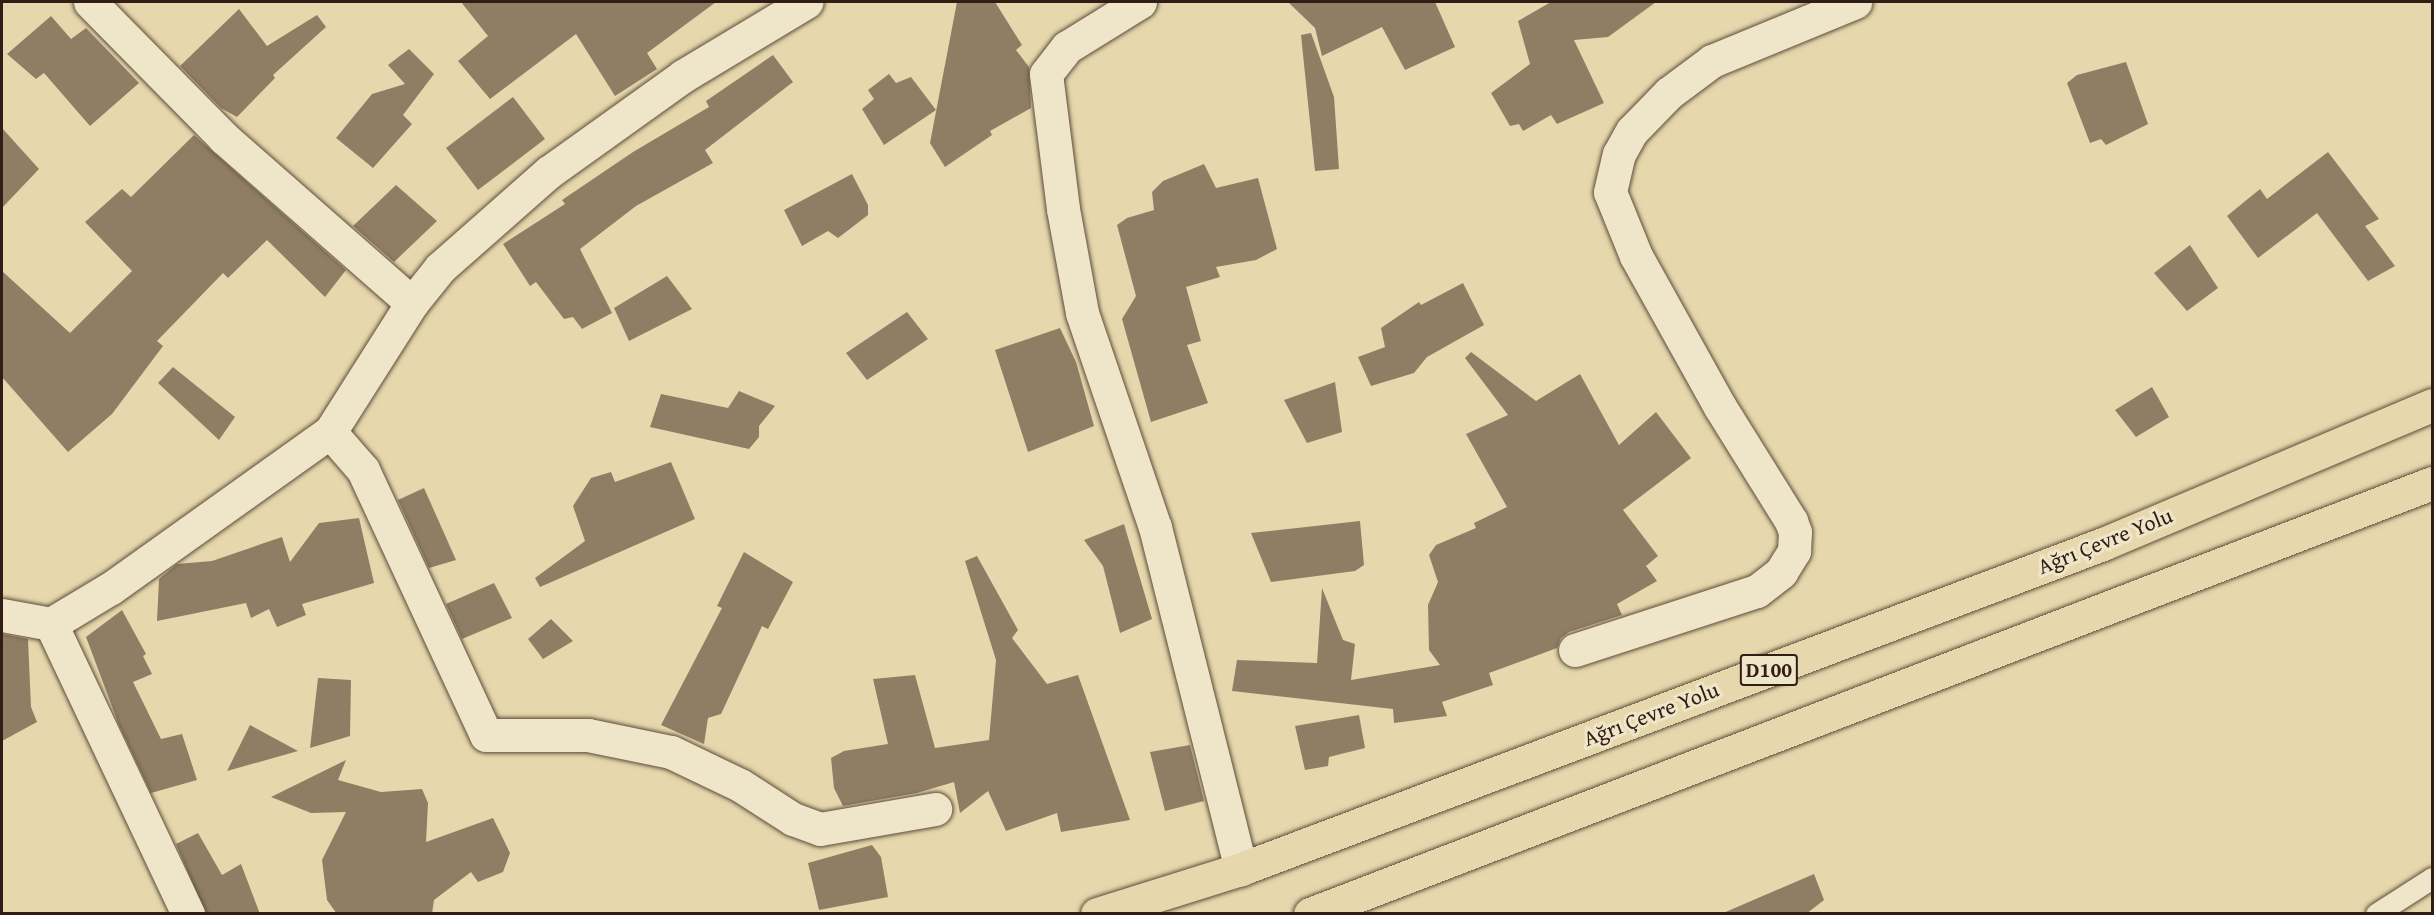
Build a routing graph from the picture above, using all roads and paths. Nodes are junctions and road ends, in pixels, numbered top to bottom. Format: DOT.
graph roads {
  1 [pos="90,2"];
  2 [pos="806,2"];
  3 [pos="1140,2"];
  4 [pos="1855,2"];
  5 [pos="412,303"];
  6 [pos="2433,405"];
  7 [pos="330,432"];
  8 [pos="2433,483"];
  9 [pos="2,615"];
  10 [pos="51,624"];
  11 [pos="1575,650"];
  12 [pos="935,809"];
  13 [pos="1241,869"];
  14 [pos="2433,878"];
  15 [pos="188,914"];
  16 [pos="1097,914"];
  17 [pos="1310,914"];
  18 [pos="2376,914"];
  1 -- 5 [label="street"];
  2 -- 5 [label="street"];
  3 -- 13 [label="street"];
  4 -- 11 [label="street"];
  5 -- 7 [label="street"];
  6 -- 13 [label="highway, Ağrı Çevre Yolu / D100"];
  7 -- 10 [label="street"];
  7 -- 12 [label="street"];
  8 -- 17 [label="highway"];
  9 -- 10 [label="street"];
  10 -- 15 [label="street"];
  13 -- 16 [label="highway, Ağrı Çevre Yolu / D100"];
  14 -- 18 [label="lane"];
}
